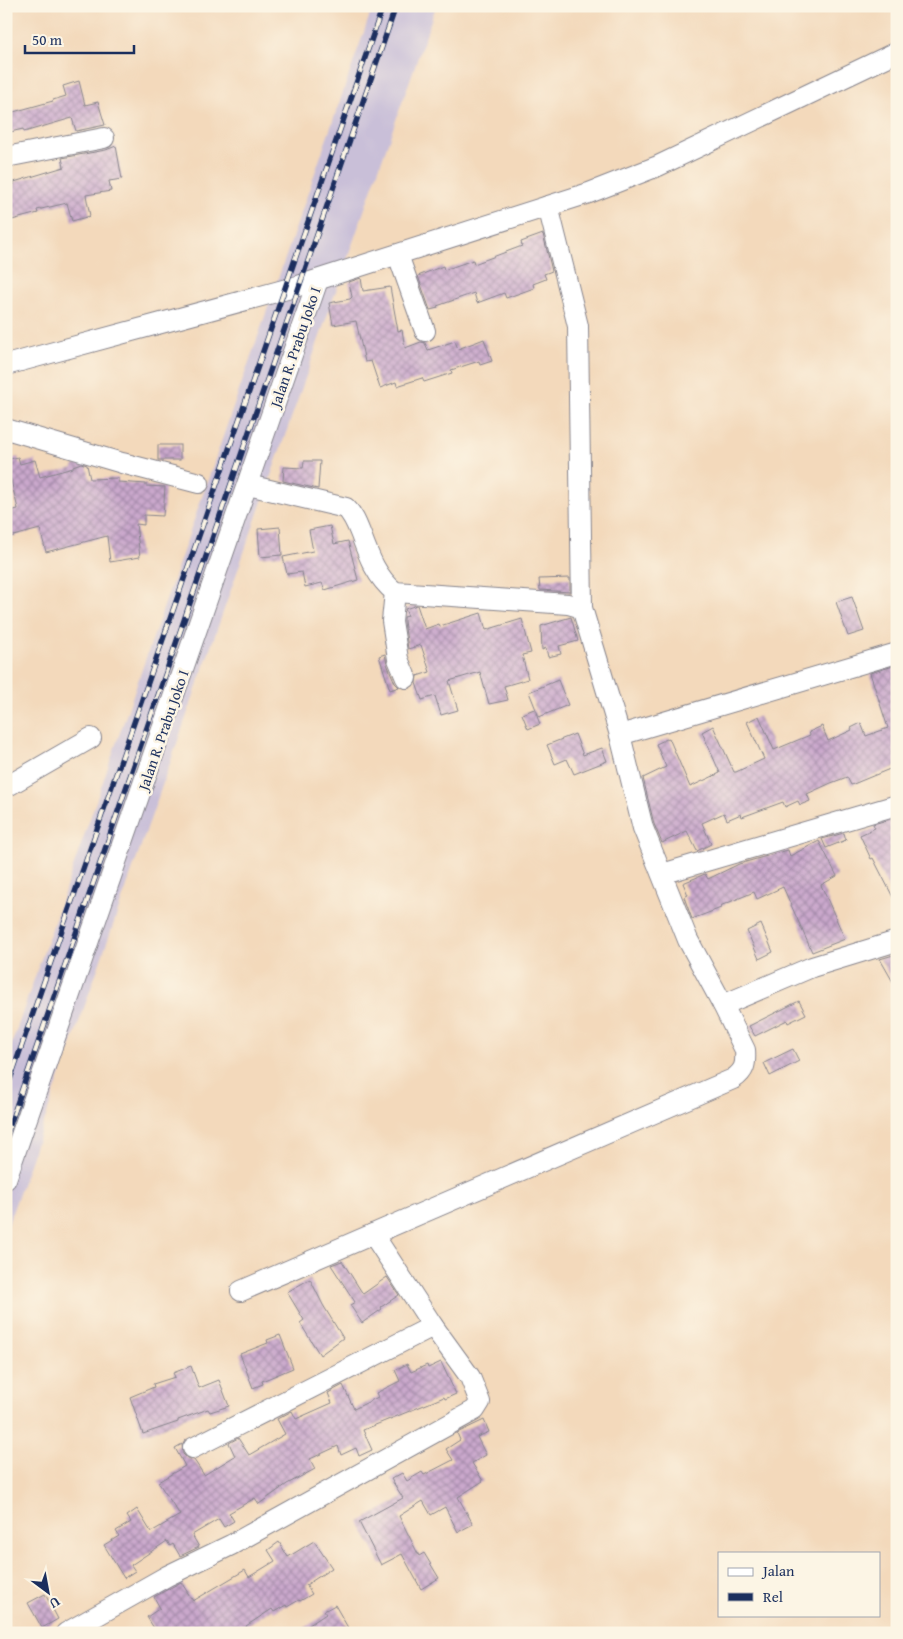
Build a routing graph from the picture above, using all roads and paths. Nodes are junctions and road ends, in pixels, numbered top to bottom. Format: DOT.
graph roads {
  1 [pos="897,52"];
  2 [pos="104,138"];
  3 [pos="6,158"];
  4 [pos="548,206"];
  5 [pos="398,255"];
  6 [pos="318,280"];
  7 [pos="425,331"];
  8 [pos="6,365"];
  9 [pos="6,429"];
  10 [pos="199,483"];
  11 [pos="248,485"];
  12 [pos="395,592"];
  13 [pos="582,608"];
  14 [pos="897,653"];
  15 [pos="406,678"];
  16 [pos="620,735"];
  17 [pos="91,738"];
  18 [pos="6,787"];
  19 [pos="897,805"];
  20 [pos="662,874"];
  21 [pos="897,941"];
  22 [pos="723,1005"];
  23 [pos="6,1179"];
  24 [pos="373,1234"];
  25 [pos="241,1291"];
  26 [pos="433,1326"];
  27 [pos="193,1448"];
  28 [pos="66,1633"];
  1 -- 4 [label="street"];
  2 -- 3 [label="street"];
  4 -- 5 [label="street"];
  4 -- 13 [label="street"];
  5 -- 6 [label="street"];
  5 -- 7 [label="street"];
  6 -- 8 [label="street"];
  6 -- 11 [label="street, Jalan R. Prabu Joko I"];
  9 -- 10 [label="street"];
  11 -- 12 [label="street"];
  11 -- 23 [label="street, Jalan R. Prabu Joko I"];
  12 -- 13 [label="street"];
  12 -- 15 [label="street"];
  13 -- 16 [label="street"];
  14 -- 16 [label="street"];
  16 -- 20 [label="street"];
  17 -- 18 [label="street"];
  19 -- 20 [label="street"];
  20 -- 22 [label="street"];
  21 -- 22 [label="street"];
  22 -- 24 [label="street"];
  24 -- 25 [label="street"];
  24 -- 26 [label="street"];
  26 -- 27 [label="street"];
  26 -- 28 [label="street"];
}
